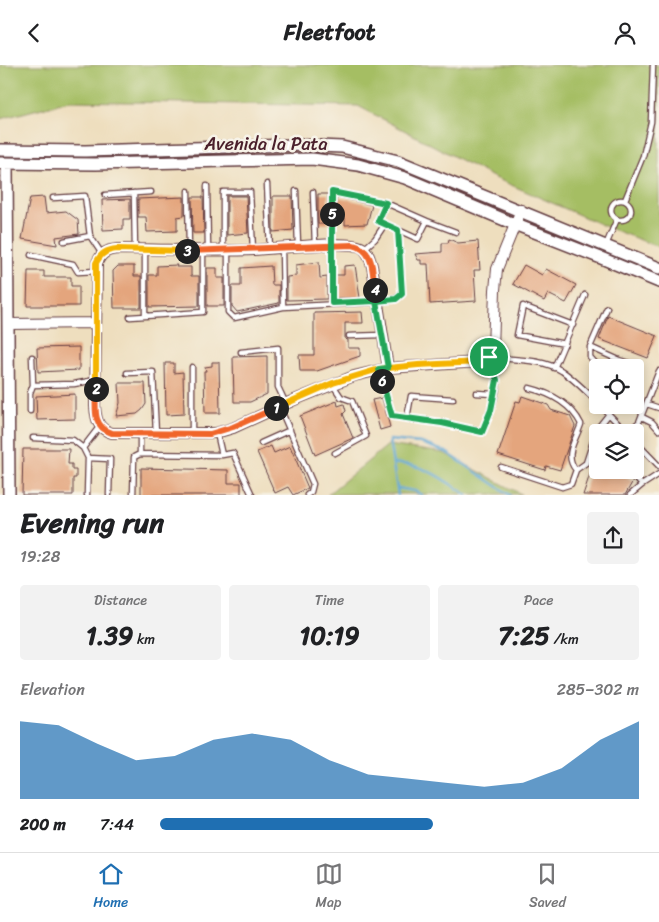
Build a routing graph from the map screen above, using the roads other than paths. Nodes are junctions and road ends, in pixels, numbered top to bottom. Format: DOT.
graph roads {
  1 [pos="653,65"];
  2 [pos="0,150"];
  3 [pos="2,162"];
  4 [pos="266,184"];
  5 [pos="207,186"];
  6 [pos="188,191"];
  7 [pos="296,191"];
  8 [pos="151,192"];
  9 [pos="313,192"];
  10 [pos="134,193"];
  11 [pos="105,195"];
  12 [pos="54,198"];
  13 [pos="624,200"];
  14 [pos="386,203"];
  15 [pos="520,211"];
  16 [pos="617,219"];
  17 [pos="427,221"];
  18 [pos="385,224"];
  19 [pos="514,224"];
  20 [pos="398,230"];
  21 [pos="456,232"];
  22 [pos="90,236"];
  23 [pos="64,241"];
  24 [pos="332,245"];
  25 [pos="606,245"];
  26 [pos="315,246"];
  27 [pos="298,247"];
  28 [pos="282,248"];
  29 [pos="140,249"];
  30 [pos="270,249"];
  31 [pos="364,249"];
  32 [pos="225,250"];
  33 [pos="253,250"];
  34 [pos="189,251"];
  35 [pos="205,251"];
  36 [pos="102,254"];
  37 [pos="31,255"];
  38 [pos="601,258"];
  39 [pos="659,268"];
  40 [pos="96,271"];
  41 [pos="659,282"];
  42 [pos="585,295"];
  43 [pos="376,301"];
  44 [pos="332,303"];
  45 [pos="283,307"];
  46 [pos="607,308"];
  47 [pos="145,316"];
  48 [pos="130,317"];
  49 [pos="96,323"];
  50 [pos="9,324"];
  51 [pos="573,325"];
  52 [pos="382,335"];
  53 [pos="349,336"];
  54 [pos="565,344"];
  55 [pos="590,347"];
  56 [pos="240,352"];
  57 [pos="32,357"];
  58 [pos="489,357"];
  59 [pos="592,359"];
  60 [pos="617,359"];
  61 [pos="192,367"];
  62 [pos="554,367"];
  63 [pos="383,369"];
  64 [pos="659,371"];
  65 [pos="127,373"];
  66 [pos="96,380"];
  67 [pos="333,383"];
  68 [pos="33,385"];
  69 [pos="529,388"];
  70 [pos="476,393"];
  71 [pos="494,394"];
  72 [pos="589,394"];
  73 [pos="453,399"];
  74 [pos="647,404"];
  75 [pos="282,405"];
  76 [pos="659,408"];
  77 [pos="30,411"];
  78 [pos="609,414"];
  79 [pos="642,417"];
  80 [pos="407,418"];
  81 [pos="618,424"];
  82 [pos="637,424"];
  83 [pos="100,426"];
  84 [pos="290,430"];
  85 [pos="659,430"];
  86 [pos="140,433"];
  87 [pos="216,433"];
  88 [pos="156,434"];
  89 [pos="192,434"];
  90 [pos="33,437"];
  91 [pos="260,443"];
  92 [pos="83,447"];
  93 [pos="644,450"];
  94 [pos="335,453"];
  95 [pos="140,454"];
  96 [pos="222,455"];
  97 [pos="88,458"];
  98 [pos="659,466"];
  99 [pos="501,467"];
  100 [pos="576,470"];
  101 [pos="659,474"];
  102 [pos="636,479"];
  103 [pos="642,485"];
  104 [pos="9,495"];
  105 [pos="87,495"];
  106 [pos="109,495"];
  107 [pos="134,495"];
  108 [pos="252,495"];
  109 [pos="307,495"];
  110 [pos="630,495"];
  1 -- 13 [label="lane"];
  2 -- 15 [label="main road, Avenida la Pata"];
  3 -- 19 [label="main road, Avenida la Pata"];
  3 -- 50 [label="main road"];
  4 -- 30 [label="lane"];
  5 -- 35 [label="lane"];
  6 -- 34 [label="lane"];
  7 -- 27 [label="lane"];
  8 -- 10 [label="lane"];
  9 -- 26 [label="lane"];
  10 -- 11 [label="lane"];
  10 -- 29 [label="lane"];
  12 -- 22 [label="lane"];
  13 -- 16 [label="lane"];
  13 -- 16 [label="lane"];
  14 -- 17 [label="lane"];
  14 -- 18 [label="lane"];
  14 -- 24 [label="lane"];
  15 -- 19 [label="street"];
  15 -- 25 [label="main road, Avenida la Pata"];
  16 -- 25 [label="lane"];
  17 -- 20 [label="lane"];
  17 -- 21 [label="lane"];
  18 -- 20 [label="lane"];
  18 -- 31 [label="lane"];
  19 -- 38 [label="main road, Avenida la Pata"];
  19 -- 58 [label="street"];
  20 -- 43 [label="lane"];
  22 -- 23 [label="lane"];
  22 -- 36 [label="lane"];
  24 -- 26 [label="street"];
  24 -- 31 [label="street"];
  24 -- 44 [label="lane"];
  25 -- 38 [label="lane"];
  25 -- 39 [label="main road, Avenida la Pata"];
  26 -- 27 [label="street"];
  27 -- 28 [label="street"];
  28 -- 30 [label="street"];
  28 -- 45 [label="lane"];
  29 -- 34 [label="street"];
  29 -- 36 [label="street"];
  29 -- 47 [label="lane"];
  30 -- 33 [label="street"];
  31 -- 43 [label="street"];
  32 -- 33 [label="street"];
  32 -- 33 [label="lane"];
  32 -- 35 [label="street"];
  32 -- 45 [label="lane"];
  34 -- 35 [label="street"];
  35 -- 47 [label="lane"];
  36 -- 40 [label="street"];
  37 -- 40 [label="lane"];
  38 -- 41 [label="main road, Avenida la Pata"];
  40 -- 49 [label="street"];
  42 -- 51 [label="lane"];
  43 -- 44 [label="lane"];
  43 -- 52 [label="street"];
  44 -- 45 [label="lane"];
  46 -- 55 [label="lane"];
  47 -- 48 [label="lane"];
  49 -- 50 [label="street"];
  49 -- 66 [label="street"];
  50 -- 104 [label="main road"];
  51 -- 54 [label="lane"];
  51 -- 54 [label="lane"];
  52 -- 53 [label="lane"];
  52 -- 63 [label="street"];
  54 -- 62 [label="lane"];
  55 -- 59 [label="lane"];
  55 -- 60 [label="lane"];
  56 -- 75 [label="lane"];
  57 -- 68 [label="lane"];
  58 -- 62 [label="lane"];
  58 -- 63 [label="street"];
  58 -- 71 [label="lane"];
  61 -- 89 [label="lane"];
  62 -- 72 [label="lane"];
  63 -- 67 [label="street"];
  63 -- 80 [label="lane"];
  64 -- 74 [label="lane"];
  65 -- 88 [label="lane"];
  66 -- 68 [label="lane"];
  66 -- 83 [label="street"];
  67 -- 75 [label="street"];
  67 -- 94 [label="lane"];
  68 -- 77 [label="lane"];
  69 -- 100 [label="lane"];
  70 -- 71 [label="lane"];
  71 -- 80 [label="lane"];
  73 -- 80 [label="lane"];
  74 -- 76 [label="lane"];
  74 -- 79 [label="lane"];
  75 -- 84 [label="lane"];
  75 -- 87 [label="street"];
  78 -- 81 [label="lane"];
  78 -- 100 [label="lane"];
  79 -- 82 [label="lane"];
  79 -- 85 [label="lane"];
  83 -- 86 [label="street"];
  83 -- 92 [label="lane"];
  84 -- 91 [label="lane"];
  84 -- 109 [label="lane"];
  86 -- 88 [label="street"];
  86 -- 95 [label="lane"];
  87 -- 89 [label="street"];
  87 -- 96 [label="lane"];
  88 -- 89 [label="street"];
  90 -- 92 [label="lane"];
  92 -- 97 [label="lane"];
  93 -- 98 [label="lane"];
  95 -- 96 [label="lane"];
  95 -- 107 [label="lane"];
  96 -- 108 [label="lane"];
  97 -- 105 [label="lane"];
  97 -- 106 [label="lane"];
  99 -- 100 [label="lane"];
  101 -- 103 [label="lane"];
  102 -- 103 [label="lane"];
  103 -- 110 [label="lane"];
}
